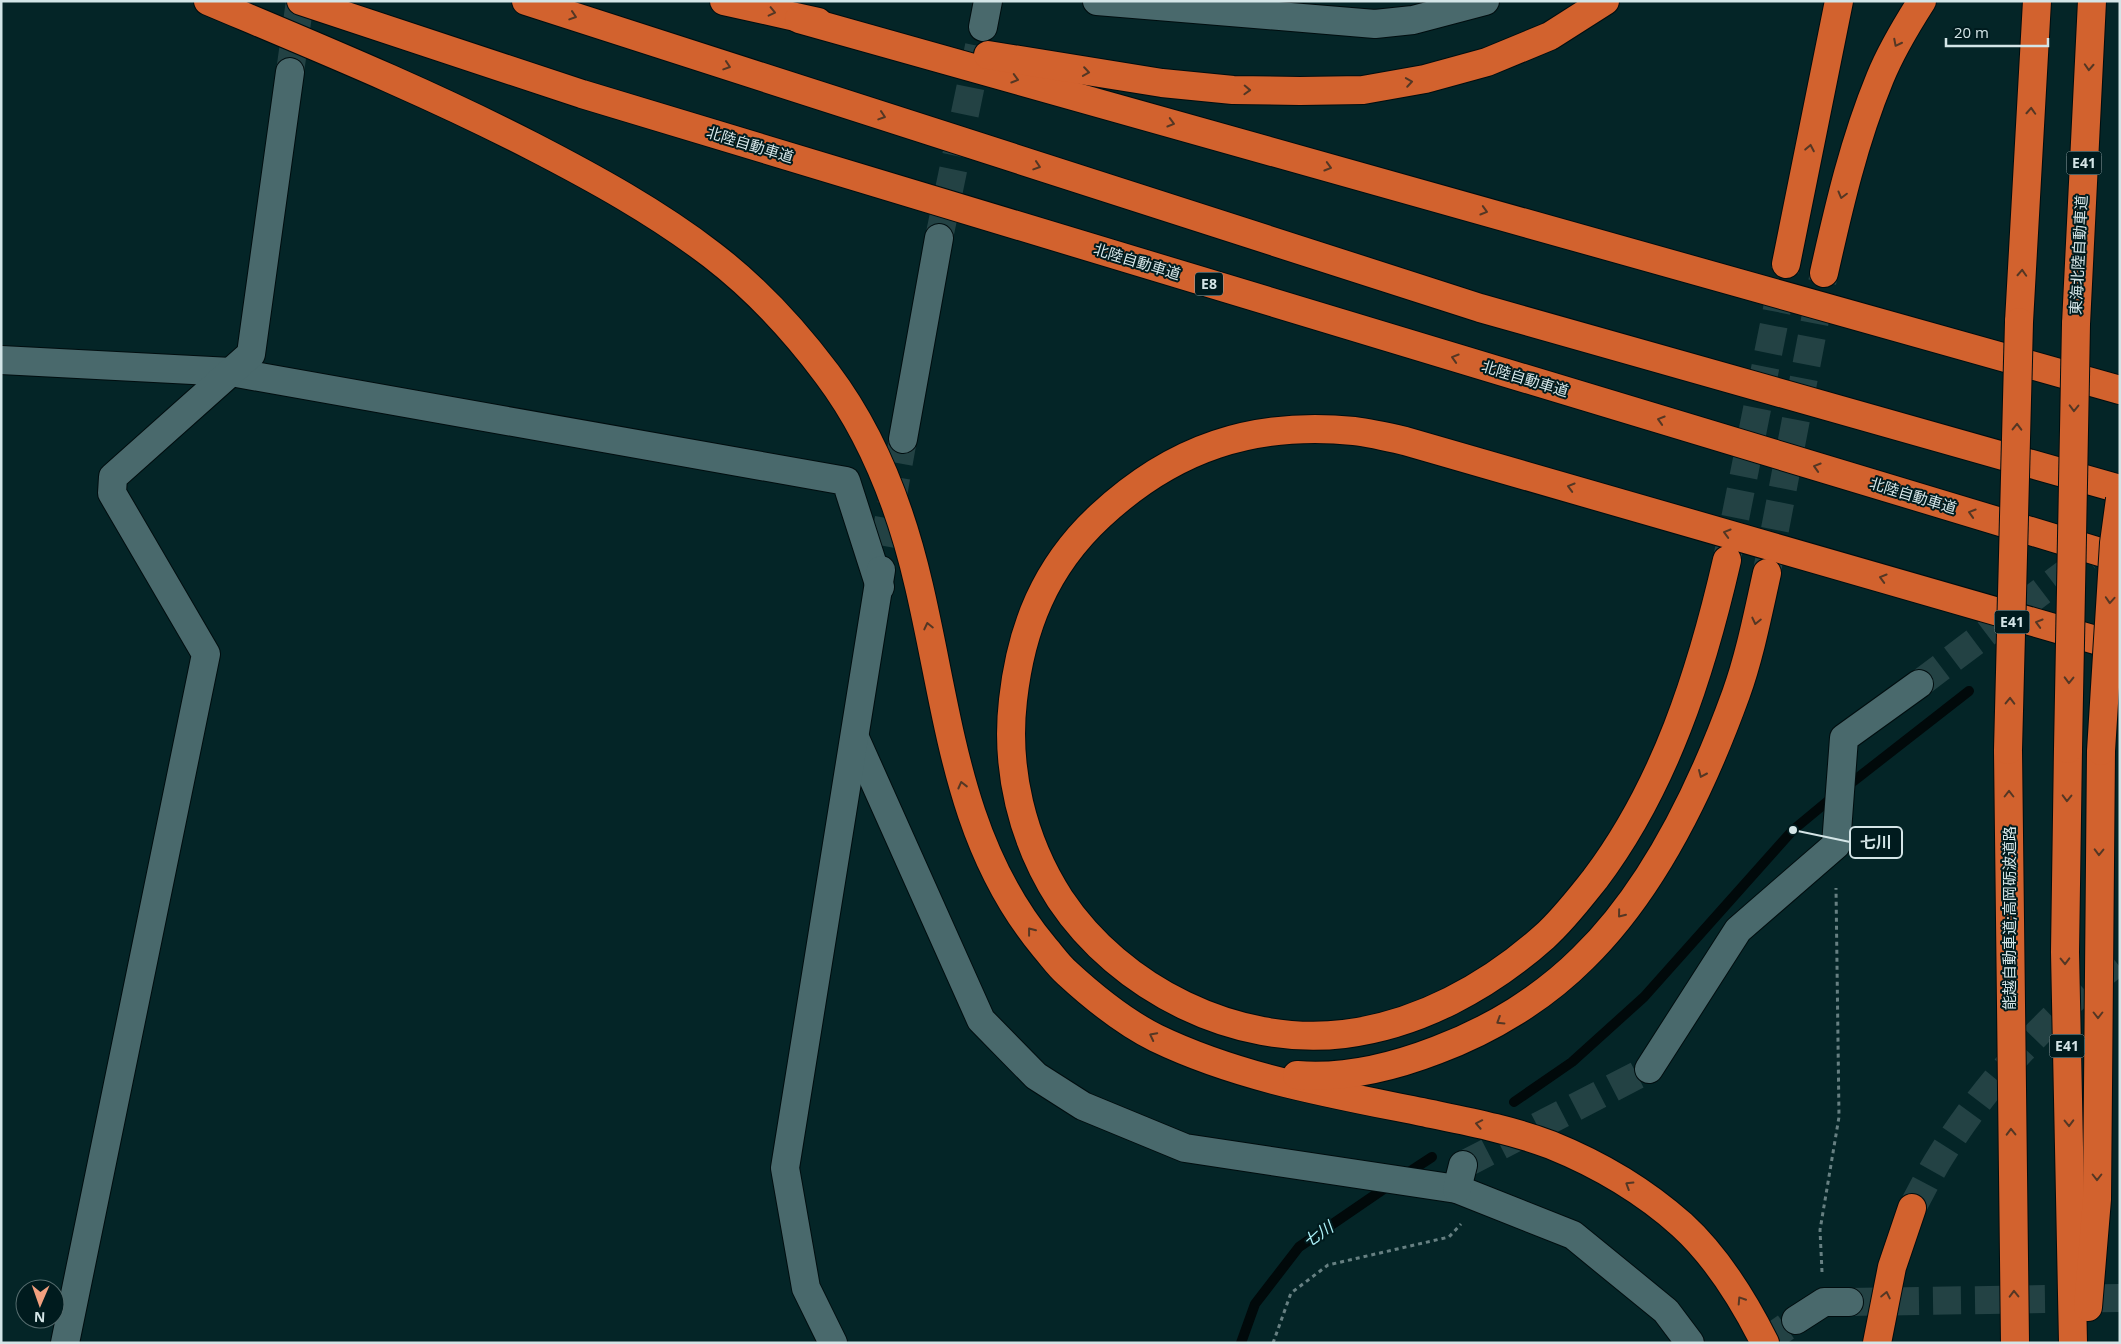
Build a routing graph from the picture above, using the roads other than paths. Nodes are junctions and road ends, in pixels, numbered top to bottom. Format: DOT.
graph roads {
  1 [pos="208,1"];
  2 [pos="301,1"];
  3 [pos="526,1"];
  4 [pos="724,1"];
  5 [pos="1097,1"];
  6 [pos="1485,1"];
  7 [pos="1605,1"];
  8 [pos="1839,1"];
  9 [pos="1922,1"];
  10 [pos="2037,1"];
  11 [pos="2092,1"];
  12 [pos="799,19"];
  13 [pos="290,72"];
  14 [pos="940,238"];
  15 [pos="1786,264"];
  16 [pos="1824,272"];
  17 [pos="1,360"];
  18 [pos="231,372"];
  19 [pos="2120,390"];
  20 [pos="903,439"];
  21 [pos="2120,489"];
  22 [pos="2120,499"];
  23 [pos="884,546"];
  24 [pos="2120,558"];
  25 [pos="1727,560"];
  26 [pos="1767,573"];
  27 [pos="880,587"];
  28 [pos="2120,647"];
  29 [pos="1919,684"];
  30 [pos="855,738"];
  31 [pos="1198,1056"];
  32 [pos="1649,1069"];
  33 [pos="1912,1208"];
  34 [pos="1836,1302"];
  35 [pos="1796,1320"];
  36 [pos="65,1343"];
  37 [pos="833,1343"];
  38 [pos="1690,1343"];
  39 [pos="1764,1343"];
  40 [pos="1878,1343"];
  41 [pos="2015,1343"];
  42 [pos="2073,1343"];
  43 [pos="2085,1343"];
  31 -- 1 [label="highway, one-way"];
  24 -- 2 [label="highway, 北陸自動車道 / E8, one-way"];
  3 -- 21 [label="highway, one-way"];
  4 -- 12 [label="highway, one-way"];
  5 -- 6 [label="street"];
  12 -- 7 [label="highway, one-way"];
  15 -- 8 [label="highway, one-way"];
  9 -- 16 [label="highway, one-way"];
  41 -- 10 [label="highway, 能越自動車道;高岡砺波道路 / E41, one-way, bridge"];
  11 -- 42 [label="highway, 東海北陸自動車道 / E41, one-way, bridge"];
  12 -- 19 [label="highway, one-way"];
  13 -- 18 [label="street"];
  14 -- 20 [label="street"];
  17 -- 18 [label="street"];
  18 -- 27 [label="street"];
  18 -- 36 [label="street"];
  22 -- 43 [label="highway, one-way, bridge"];
  23 -- 27 [label="street"];
  28 -- 25 [label="highway, one-way"];
  26 -- 31 [label="highway, one-way"];
  27 -- 30 [label="street"];
  29 -- 32 [label="street"];
  30 -- 37 [label="street"];
  30 -- 38 [label="street"];
  39 -- 31 [label="highway, one-way"];
  40 -- 33 [label="highway, one-way"];
  34 -- 35 [label="street"];
}
